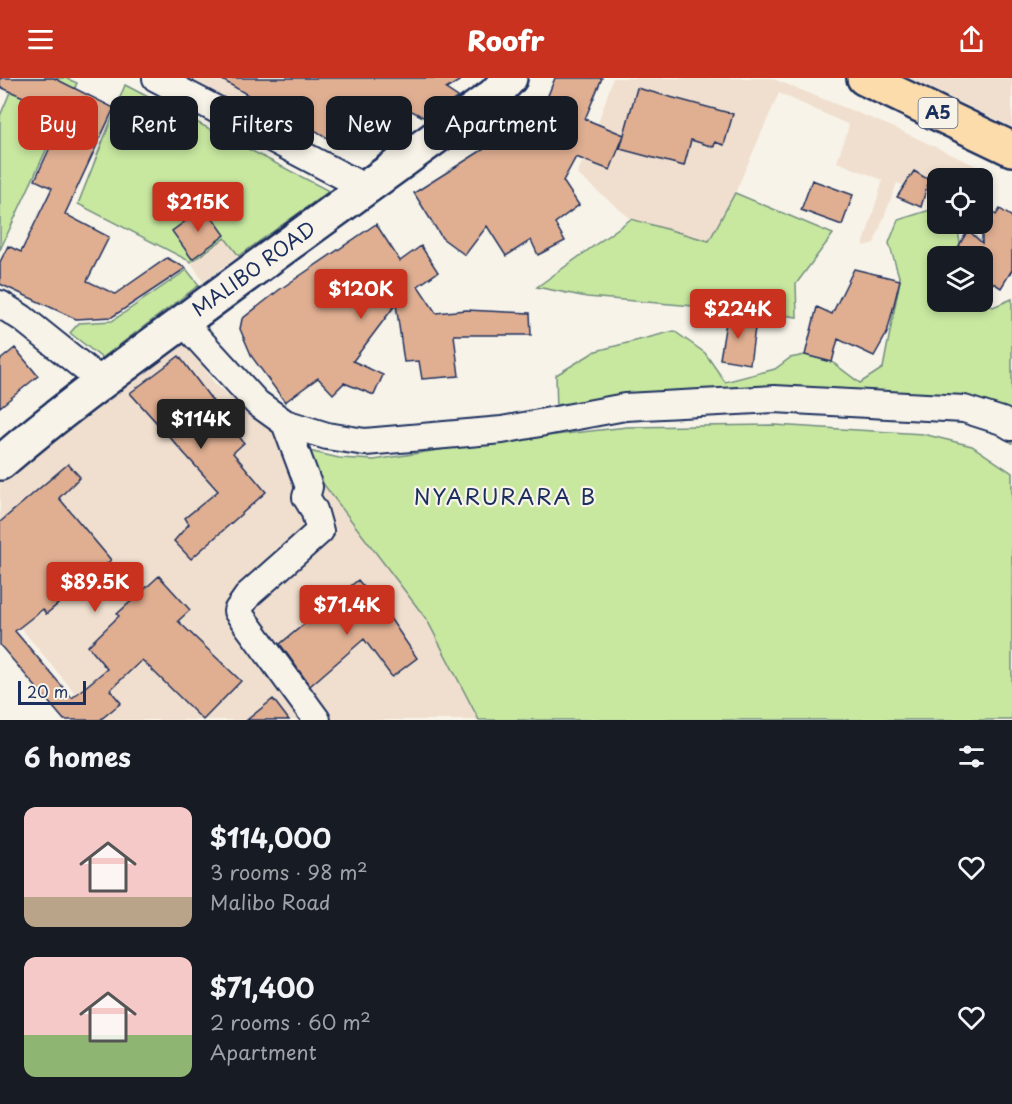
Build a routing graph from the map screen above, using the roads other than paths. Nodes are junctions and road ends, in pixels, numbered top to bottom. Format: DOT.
graph roads {
  1 [pos="156,78"];
  2 [pos="510,78"];
  3 [pos="864,78"];
  4 [pos="1012,149"];
  5 [pos="366,188"];
  6 [pos="0,304"];
  7 [pos="183,322"];
  8 [pos="102,382"];
  9 [pos="285,423"];
  10 [pos="1012,428"];
  11 [pos="0,463"];
  12 [pos="317,720"];
  1 -- 5 [label="street"];
  2 -- 5 [label="street, MALIBO ROAD"];
  3 -- 4 [label="highway, A5"];
  5 -- 7 [label="street, MALIBO ROAD"];
  6 -- 8 [label="street"];
  7 -- 8 [label="street, MALIBO ROAD"];
  7 -- 9 [label="street"];
  8 -- 11 [label="street, MALIBO ROAD"];
  9 -- 10 [label="street"];
  9 -- 12 [label="street"];
}
